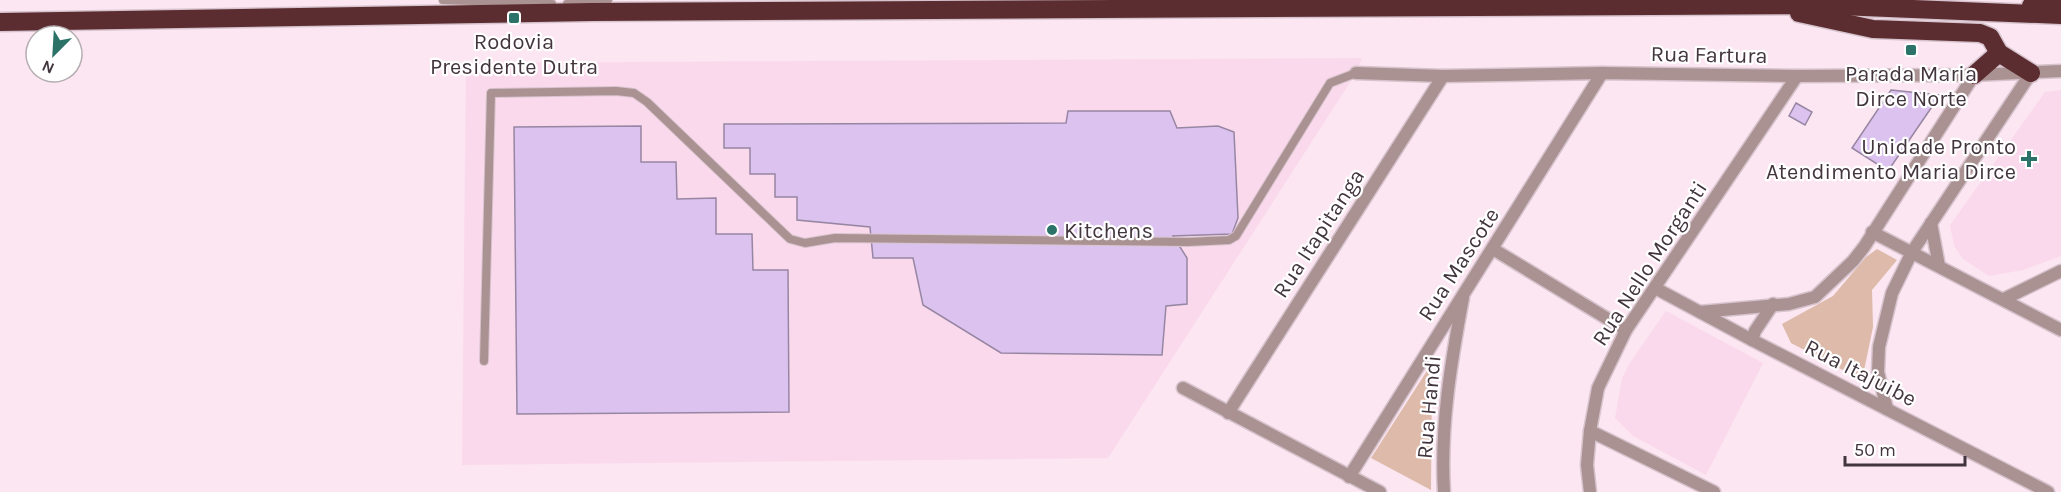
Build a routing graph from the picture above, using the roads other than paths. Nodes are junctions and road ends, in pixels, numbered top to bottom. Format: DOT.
graph roads {
  1 [pos="443,0"];
  2 [pos="608,0"];
  3 [pos="2061,2"];
  4 [pos="1764,5"];
  5 [pos="2012,13"];
  6 [pos="2061,15"];
  7 [pos="0,22"];
  8 [pos="1999,53"];
  9 [pos="2061,71"];
  10 [pos="1356,73"];
  11 [pos="1602,73"];
  12 [pos="2031,73"];
  13 [pos="1974,75"];
  14 [pos="1443,76"];
  15 [pos="1797,76"];
  16 [pos="1931,223"];
  17 [pos="1872,232"];
  18 [pos="1492,249"];
  19 [pos="1912,252"];
  20 [pos="1939,266"];
  21 [pos="2061,271"];
  22 [pos="1655,288"];
  23 [pos="1465,290"];
  24 [pos="2004,299"];
  25 [pos="1773,304"];
  26 [pos="1700,312"];
  27 [pos="1626,330"];
  28 [pos="2061,330"];
  29 [pos="1752,340"];
  30 [pos="484,361"];
  31 [pos="1183,388"];
  32 [pos="1887,409"];
  33 [pos="1228,413"];
  34 [pos="1590,431"];
  35 [pos="1349,477"];
  36 [pos="1380,492"];
  37 [pos="1444,492"];
  38 [pos="1590,492"];
  39 [pos="1714,492"];
  40 [pos="2048,492"];
  1 -- 2 [label="lane"];
  3 -- 5 [label="highway"];
  4 -- 5 [label="highway"];
  4 -- 7 [label="highway"];
  4 -- 8 [label="highway"];
  5 -- 6 [label="highway"];
  8 -- 12 [label="highway"];
  8 -- 13 [label="highway"];
  9 -- 12 [label="street, Rua Fartura"];
  10 -- 14 [label="street, Rua Fartura"];
  10 -- 30 [label="lane"];
  11 -- 14 [label="street, Rua Fartura"];
  11 -- 15 [label="street, Rua Fartura"];
  11 -- 18 [label="street, Rua Mascote"];
  12 -- 13 [label="street, Rua Fartura"];
  12 -- 16 [label="street"];
  13 -- 15 [label="street, Rua Fartura"];
  13 -- 17 [label="street"];
  14 -- 33 [label="street, Rua Itapitanga"];
  15 -- 22 [label="street, Rua Nello Morganti"];
  16 -- 19 [label="street"];
  16 -- 20 [label="street"];
  17 -- 19 [label="street"];
  17 -- 25 [label="street"];
  18 -- 23 [label="street, Rua Mascote"];
  18 -- 27 [label="street"];
  19 -- 20 [label="street"];
  19 -- 32 [label="street"];
  20 -- 24 [label="street"];
  21 -- 24 [label="street"];
  22 -- 26 [label="street, Rua Itajuibe"];
  22 -- 27 [label="street, Rua Nello Morganti"];
  23 -- 35 [label="street, Rua Mascote"];
  23 -- 37 [label="street, Rua Handi"];
  24 -- 28 [label="street"];
  25 -- 26 [label="street"];
  25 -- 29 [label="street"];
  26 -- 29 [label="street, Rua Itajuibe"];
  27 -- 34 [label="street, Rua Nello Morganti"];
  29 -- 32 [label="street, Rua Itajuibe"];
  31 -- 33 [label="street"];
  32 -- 40 [label="street, Rua Itajuibe"];
  33 -- 35 [label="street"];
  34 -- 38 [label="street, Rua Nello Morganti"];
  34 -- 39 [label="street"];
  35 -- 36 [label="street"];
}
